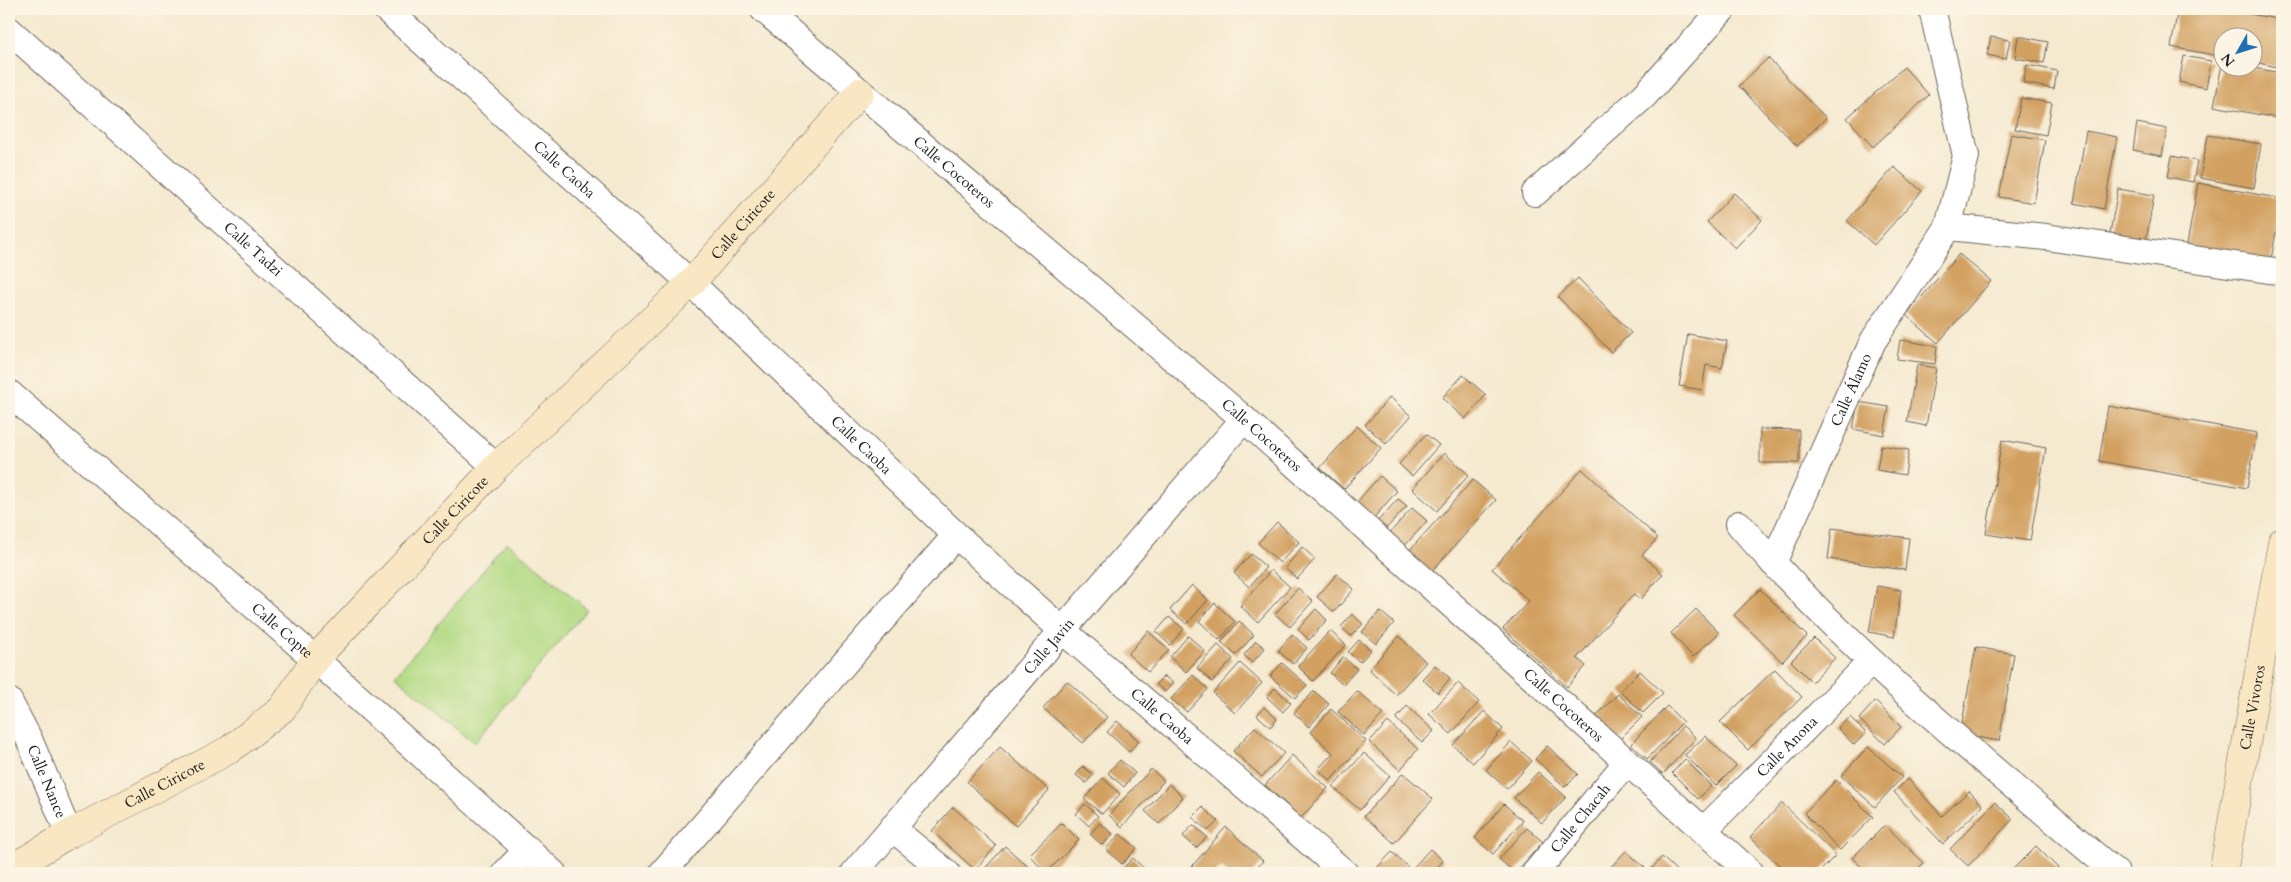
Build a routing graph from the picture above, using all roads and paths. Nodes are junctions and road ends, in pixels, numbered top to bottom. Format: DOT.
graph roads {
  1 [pos="386,9"];
  2 [pos="763,9"];
  3 [pos="1723,9"];
  4 [pos="1932,9"];
  5 [pos="9,30"];
  6 [pos="860,92"];
  7 [pos="1535,194"];
  8 [pos="1948,227"];
  9 [pos="2282,272"];
  10 [pos="691,283"];
  11 [pos="9,393"];
  12 [pos="1244,419"];
  13 [pos="496,468"];
  14 [pos="1739,524"];
  15 [pos="956,535"];
  16 [pos="2282,542"];
  17 [pos="1773,563"];
  18 [pos="1062,630"];
  19 [pos="315,659"];
  20 [pos="1870,663"];
  21 [pos="9,702"];
  22 [pos="1626,762"];
  23 [pos="892,828"];
  24 [pos="1703,831"];
  25 [pos="69,834"];
  26 [pos="528,849"];
  27 [pos="9,870"];
  28 [pos="505,873"];
  29 [pos="553,873"];
  30 [pos="662,873"];
  31 [pos="854,873"];
  32 [pos="947,873"];
  33 [pos="1345,873"];
  34 [pos="1535,873"];
  35 [pos="1751,873"];
  36 [pos="2116,873"];
  37 [pos="2223,873"];
  1 -- 10 [label="street, Calle Caoba"];
  2 -- 6 [label="street, Calle Cocoteros"];
  3 -- 7 [label="street"];
  4 -- 8 [label="street, Calle Álamo"];
  5 -- 13 [label="street, Calle Tadzi"];
  6 -- 10 [label="street, Calle Ciricote"];
  6 -- 12 [label="street, Calle Cocoteros"];
  8 -- 9 [label="street"];
  8 -- 17 [label="street, Calle Álamo"];
  10 -- 13 [label="street, Calle Ciricote"];
  10 -- 15 [label="street, Calle Caoba"];
  11 -- 19 [label="street, Calle Copte"];
  12 -- 18 [label="street, Calle Javin"];
  12 -- 22 [label="street, Calle Cocoteros"];
  13 -- 19 [label="street, Calle Ciricote"];
  14 -- 17 [label="street"];
  15 -- 18 [label="street, Calle Caoba"];
  15 -- 30 [label="street"];
  16 -- 37 [label="street, Calle Vivoros"];
  17 -- 20 [label="street"];
  18 -- 23 [label="street, Calle Javin"];
  18 -- 33 [label="street, Calle Caoba"];
  19 -- 25 [label="street, Calle Ciricote"];
  19 -- 26 [label="street, Calle Copte"];
  20 -- 24 [label="street, Calle Anona"];
  20 -- 36 [label="street"];
  21 -- 25 [label="street, Calle Nance"];
  22 -- 24 [label="street, Calle Cocoteros"];
  22 -- 34 [label="street, Calle Chacah"];
  23 -- 31 [label="street, Calle Javin"];
  23 -- 32 [label="street"];
  24 -- 35 [label="street, Calle Cocoteros"];
  25 -- 27 [label="street, Calle Ciricote"];
  26 -- 28 [label="street"];
  26 -- 29 [label="street, Calle Copte"];
}
